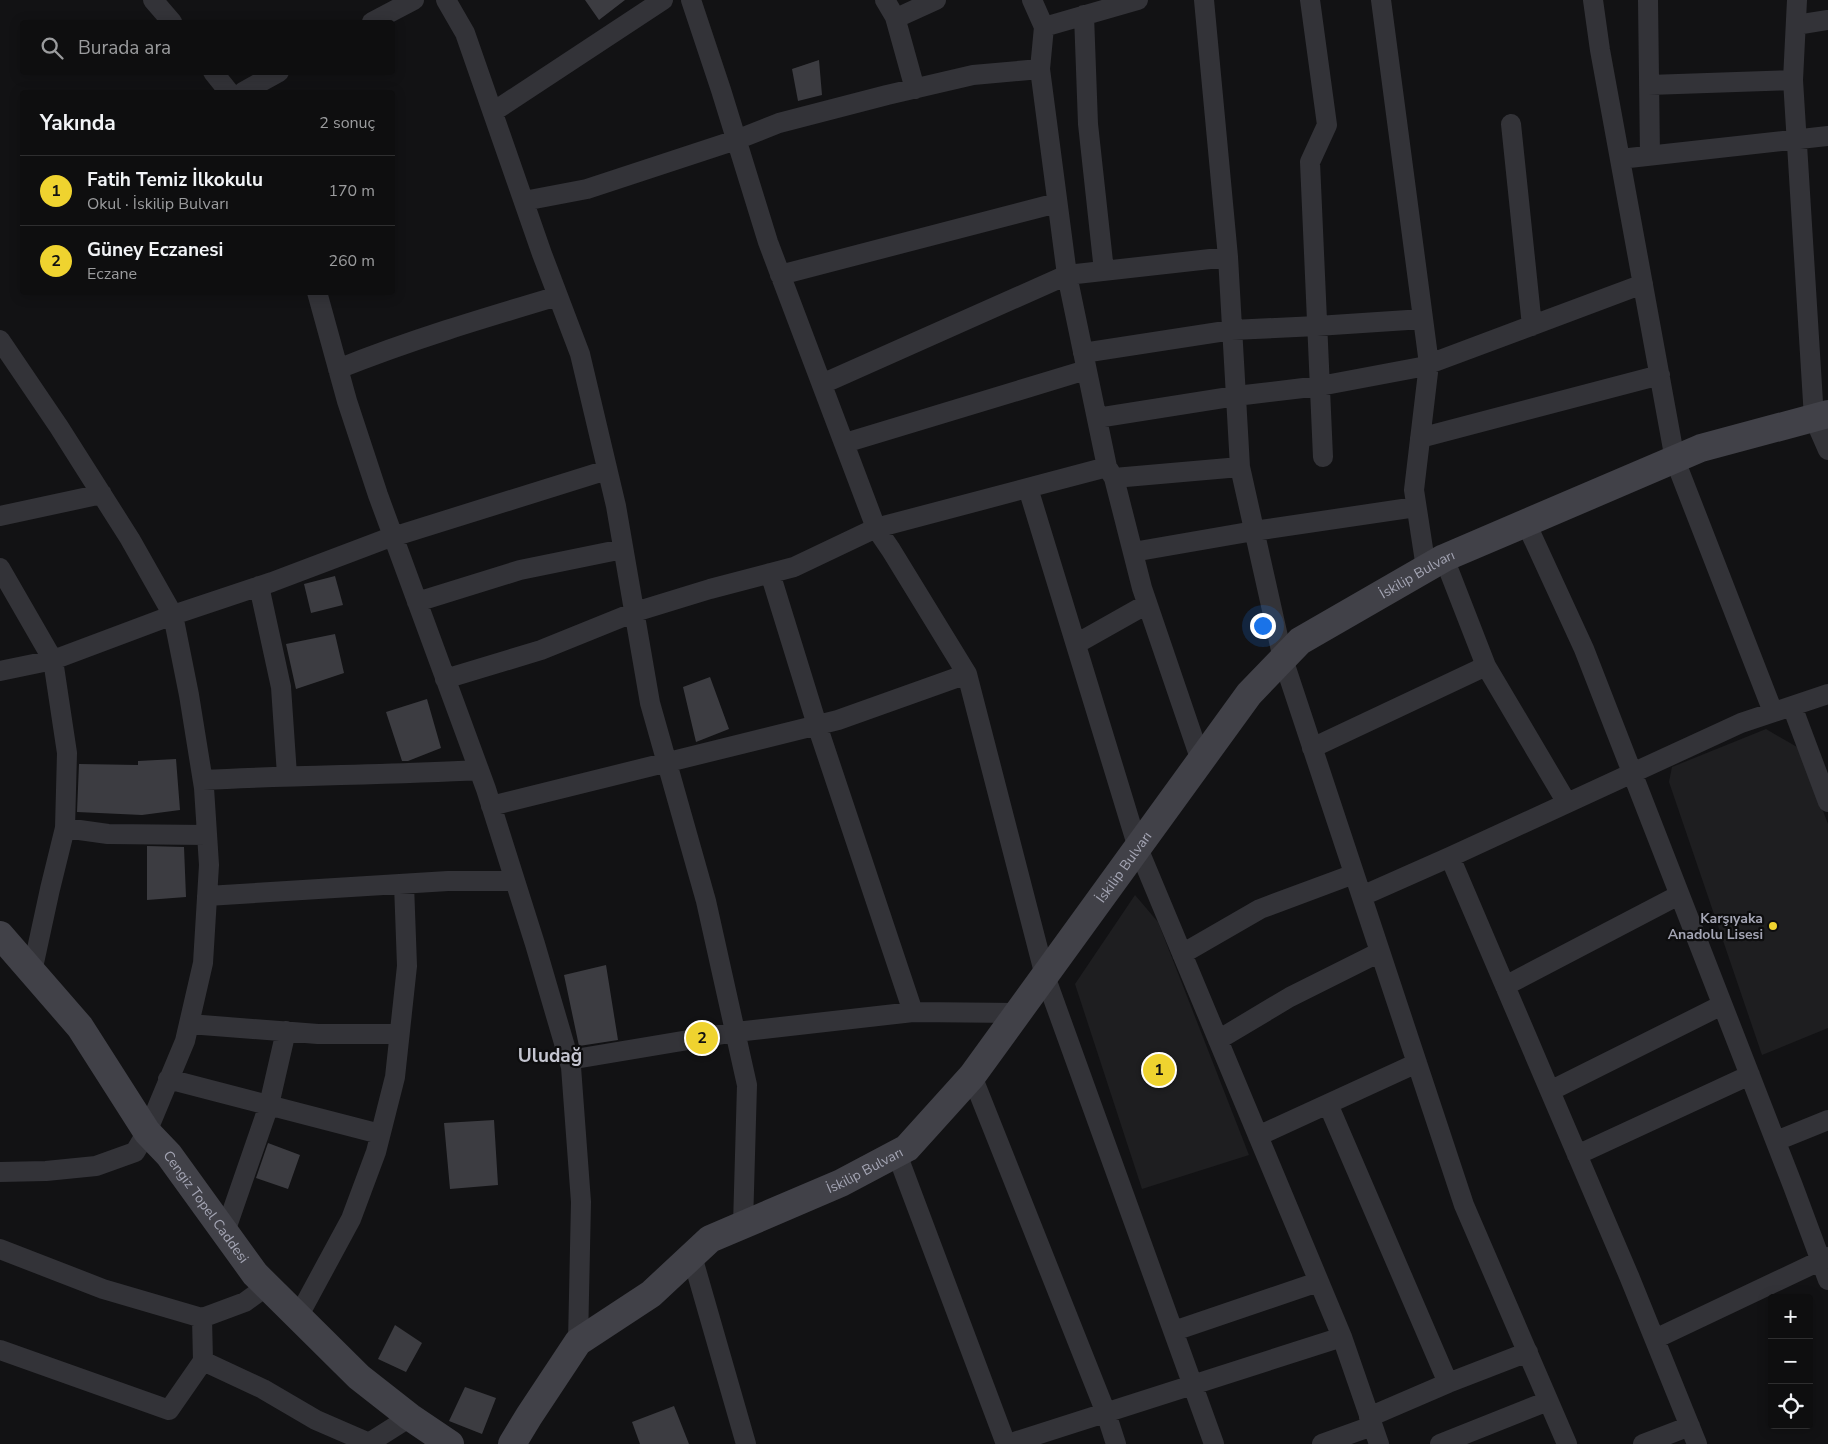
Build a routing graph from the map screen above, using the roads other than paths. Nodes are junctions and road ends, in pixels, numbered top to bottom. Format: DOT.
graph roads {
  1 [pos="153,0"];
  2 [pos="414,0"];
  3 [pos="446,0"];
  4 [pos="662,0"];
  5 [pos="690,0"];
  6 [pos="885,0"];
  7 [pos="936,0"];
  8 [pos="1032,0"];
  9 [pos="1138,0"];
  10 [pos="1204,0"];
  11 [pos="1310,0"];
  12 [pos="1381,0"];
  13 [pos="1593,0"];
  14 [pos="1648,0"];
  15 [pos="1797,0"];
  16 [pos="1084,15"];
  17 [pos="895,17"];
  18 [pos="170,20"];
  19 [pos="376,20"];
  20 [pos="1828,20"];
  21 [pos="1796,25"];
  22 [pos="1044,27"];
  23 [pos="1040,69"];
  24 [pos="215,75"];
  25 [pos="274,75"];
  26 [pos="1792,80"];
  27 [pos="1649,85"];
  28 [pos="915,89"];
  29 [pos="227,90"];
  30 [pos="247,90"];
  31 [pos="493,112"];
  32 [pos="1511,124"];
  33 [pos="1828,136"];
  34 [pos="736,140"];
  35 [pos="1797,140"];
  36 [pos="1650,156"];
  37 [pos="1620,159"];
  38 [pos="524,201"];
  39 [pos="1057,203"];
  40 [pos="1228,257"];
  41 [pos="1104,271"];
  42 [pos="780,275"];
  43 [pos="1067,275"];
  44 [pos="1643,284"];
  45 [pos="318,295"];
  46 [pos="558,296"];
  47 [pos="1423,318"];
  48 [pos="1317,326"];
  49 [pos="1532,326"];
  50 [pos="1232,330"];
  51 [pos="0,340"];
  52 [pos="1085,362"];
  53 [pos="1429,364"];
  54 [pos="338,369"];
  55 [pos="1660,375"];
  56 [pos="822,384"];
  57 [pos="1320,386"];
  58 [pos="1236,396"];
  59 [pos="1821,416"];
  60 [pos="1096,418"];
  61 [pos="1420,438"];
  62 [pos="845,443"];
  63 [pos="1828,450"];
  64 [pos="1323,457"];
  65 [pos="1675,460"];
  66 [pos="1240,467"];
  67 [pos="607,470"];
  68 [pos="1110,472"];
  69 [pos="1028,488"];
  70 [pos="102,494"];
  71 [pos="1416,507"];
  72 [pos="0,516"];
  73 [pos="1526,523"];
  74 [pos="876,528"];
  75 [pos="1254,531"];
  76 [pos="393,537"];
  77 [pos="623,549"];
  78 [pos="1133,552"];
  79 [pos="1435,563"];
  80 [pos="0,568"];
  81 [pos="770,573"];
  82 [pos="258,586"];
  83 [pos="417,602"];
  84 [pos="1147,604"];
  85 [pos="634,612"];
  86 [pos="173,615"];
  87 [pos="1076,644"];
  88 [pos="1283,659"];
  89 [pos="53,660"];
  90 [pos="1486,666"];
  91 [pos="0,671"];
  92 [pos="967,674"];
  93 [pos="446,679"];
  94 [pos="1828,694"];
  95 [pos="1782,709"];
  96 [pos="817,725"];
  97 [pos="1312,748"];
  98 [pos="1201,761"];
  99 [pos="667,764"];
  100 [pos="479,770"];
  101 [pos="1632,773"];
  102 [pos="286,775"];
  103 [pos="203,780"];
  104 [pos="1828,802"];
  105 [pos="1567,803"];
  106 [pos="491,806"];
  107 [pos="65,828"];
  108 [pos="207,835"];
  109 [pos="1138,848"];
  110 [pos="1450,857"];
  111 [pos="1354,874"];
  112 [pos="515,881"];
  113 [pos="404,884"];
  114 [pos="1679,895"];
  115 [pos="207,896"];
  116 [pos="1362,896"];
  117 [pos="0,935"];
  118 [pos="1380,952"];
  119 [pos="1182,954"];
  120 [pos="32,972"];
  121 [pos="1045,976"];
  122 [pos="1506,986"];
  123 [pos="1722,1005"];
  124 [pos="913,1012"];
  125 [pos="1018,1013"];
  126 [pos="189,1024"];
  127 [pos="286,1031"];
  128 [pos="736,1032"];
  129 [pos="399,1034"];
  130 [pos="1218,1040"];
  131 [pos="569,1060"];
  132 [pos="1417,1063"];
  133 [pos="1750,1075"];
  134 [pos="972,1076"];
  135 [pos="168,1079"];
  136 [pos="1550,1091"];
  137 [pos="1328,1104"];
  138 [pos="268,1105"];
  139 [pos="1828,1120"];
  140 [pos="147,1132"];
  141 [pos="380,1134"];
  142 [pos="1258,1136"];
  143 [pos="1776,1141"];
  144 [pos="897,1154"];
  145 [pos="1578,1155"];
  146 [pos="0,1172"];
  147 [pos="744,1224"];
  148 [pos="225,1232"];
  149 [pos="0,1249"];
  150 [pos="692,1256"];
  151 [pos="1824,1259"];
  152 [pos="1828,1280"];
  153 [pos="1318,1282"];
  154 [pos="267,1286"];
  155 [pos="298,1317"];
  156 [pos="202,1318"];
  157 [pos="1174,1331"];
  158 [pos="1342,1338"];
  159 [pos="1655,1339"];
  160 [pos="578,1342"];
  161 [pos="0,1350"];
  162 [pos="1528,1352"];
  163 [pos="203,1361"];
  164 [pos="1448,1383"];
  165 [pos="1193,1385"];
  166 [pos="1548,1401"];
  167 [pos="1106,1413"];
  168 [pos="410,1417"];
  169 [pos="1373,1429"];
  170 [pos="1694,1435"];
  171 [pos="450,1444"];
  172 [pos="512,1444"];
  173 [pos="746,1444"];
  174 [pos="1007,1444"];
  175 [pos="1116,1444"];
  176 [pos="1214,1444"];
  177 [pos="1322,1444"];
  178 [pos="1440,1444"];
  179 [pos="1567,1444"];
  180 [pos="1643,1444"];
  1 -- 18 [label="street"];
  2 -- 19 [label="street"];
  3 -- 31 [label="street"];
  4 -- 31 [label="street"];
  5 -- 34 [label="street"];
  6 -- 17 [label="street"];
  7 -- 17 [label="street"];
  8 -- 22 [label="street"];
  9 -- 16 [label="street"];
  10 -- 40 [label="street"];
  11 -- 48 [label="street"];
  12 -- 47 [label="street"];
  13 -- 37 [label="street"];
  14 -- 27 [label="street"];
  15 -- 21 [label="street"];
  16 -- 22 [label="street"];
  16 -- 41 [label="street"];
  17 -- 28 [label="street"];
  20 -- 21 [label="street"];
  21 -- 26 [label="street"];
  22 -- 23 [label="street"];
  23 -- 28 [label="street"];
  23 -- 39 [label="street"];
  24 -- 29 [label="street"];
  25 -- 30 [label="street"];
  26 -- 27 [label="street"];
  26 -- 35 [label="street"];
  27 -- 36 [label="street"];
  28 -- 34 [label="street"];
  31 -- 38 [label="street"];
  32 -- 49 [label="street"];
  33 -- 35 [label="street"];
  34 -- 38 [label="street"];
  34 -- 42 [label="street"];
  35 -- 36 [label="street"];
  35 -- 59 [label="street"];
  36 -- 37 [label="street"];
  37 -- 44 [label="street"];
  38 -- 46 [label="street"];
  39 -- 42 [label="street"];
  39 -- 43 [label="street"];
  40 -- 41 [label="street"];
  40 -- 50 [label="street"];
  41 -- 43 [label="street"];
  42 -- 56 [label="street"];
  43 -- 52 [label="street"];
  43 -- 56 [label="street"];
  44 -- 49 [label="street"];
  44 -- 55 [label="street"];
  45 -- 54 [label="street"];
  46 -- 54 [label="street"];
  46 -- 67 [label="street"];
  47 -- 48 [label="street"];
  47 -- 53 [label="street"];
  48 -- 50 [label="street"];
  48 -- 57 [label="street"];
  49 -- 53 [label="street"];
  50 -- 52 [label="street"];
  50 -- 58 [label="street"];
  51 -- 70 [label="street"];
  52 -- 60 [label="street"];
  52 -- 62 [label="street"];
  53 -- 57 [label="street"];
  53 -- 61 [label="street"];
  54 -- 76 [label="street"];
  55 -- 61 [label="street"];
  55 -- 65 [label="street"];
  56 -- 62 [label="street"];
  57 -- 58 [label="street"];
  57 -- 64 [label="street"];
  58 -- 60 [label="street"];
  58 -- 66 [label="street"];
  59 -- 63 [label="street"];
  59 -- 65 [label="main road, İskilip Bulvarı"];
  60 -- 68 [label="street"];
  61 -- 71 [label="street"];
  62 -- 74 [label="street"];
  65 -- 73 [label="main road, İskilip Bulvarı"];
  65 -- 95 [label="street"];
  66 -- 68 [label="street"];
  66 -- 75 [label="street"];
  67 -- 76 [label="street"];
  67 -- 77 [label="street"];
  68 -- 69 [label="street"];
  68 -- 78 [label="street"];
  69 -- 74 [label="street"];
  69 -- 87 [label="street"];
  70 -- 72 [label="street"];
  70 -- 86 [label="street"];
  71 -- 75 [label="street"];
  71 -- 79 [label="street"];
  73 -- 79 [label="main road, İskilip Bulvarı"];
  73 -- 101 [label="street"];
  74 -- 81 [label="street"];
  74 -- 92 [label="street"];
  75 -- 78 [label="street"];
  75 -- 88 [label="street"];
  76 -- 82 [label="street"];
  76 -- 83 [label="street"];
  77 -- 83 [label="street"];
  77 -- 85 [label="street"];
  78 -- 84 [label="street"];
  79 -- 88 [label="main road, İskilip Bulvarı"];
  79 -- 90 [label="street"];
  80 -- 89 [label="street"];
  81 -- 85 [label="street"];
  81 -- 96 [label="street"];
  82 -- 86 [label="street"];
  82 -- 102 [label="street"];
  83 -- 93 [label="street"];
  84 -- 87 [label="street"];
  84 -- 98 [label="street"];
  85 -- 93 [label="street"];
  85 -- 99 [label="street"];
  86 -- 89 [label="street"];
  86 -- 103 [label="street"];
  87 -- 109 [label="street"];
  88 -- 97 [label="street"];
  88 -- 98 [label="main road, İskilip Bulvarı"];
  89 -- 91 [label="street"];
  89 -- 107 [label="street"];
  90 -- 97 [label="street"];
  90 -- 105 [label="street"];
  92 -- 96 [label="street"];
  92 -- 121 [label="street"];
  93 -- 100 [label="street"];
  94 -- 95 [label="street"];
  95 -- 101 [label="street"];
  95 -- 104 [label="street"];
  96 -- 99 [label="street"];
  96 -- 124 [label="street"];
  97 -- 111 [label="street"];
  98 -- 109 [label="main road, İskilip Bulvarı"];
  99 -- 106 [label="street"];
  99 -- 128 [label="street"];
  100 -- 102 [label="street"];
  100 -- 106 [label="street"];
  101 -- 105 [label="street"];
  101 -- 114 [label="street"];
  102 -- 103 [label="street"];
  103 -- 108 [label="street"];
  105 -- 110 [label="street"];
  106 -- 112 [label="street"];
  107 -- 108 [label="street"];
  107 -- 120 [label="street"];
  108 -- 115 [label="street"];
  109 -- 119 [label="street"];
  109 -- 121 [label="main road, İskilip Bulvarı"];
  110 -- 116 [label="street"];
  110 -- 122 [label="street"];
  111 -- 116 [label="street"];
  111 -- 119 [label="street"];
  112 -- 113 [label="street"];
  112 -- 131 [label="street"];
  113 -- 115 [label="street"];
  113 -- 129 [label="street"];
  114 -- 122 [label="street"];
  114 -- 123 [label="street"];
  115 -- 126 [label="street"];
  116 -- 118 [label="street"];
  117 -- 120 [label="main road, Cengiz Topel Caddesi"];
  118 -- 130 [label="street"];
  118 -- 132 [label="street"];
  119 -- 130 [label="street"];
  120 -- 140 [label="main road, Cengiz Topel Caddesi"];
  121 -- 125 [label="main road, İskilip Bulvarı"];
  121 -- 157 [label="street"];
  122 -- 136 [label="street"];
  123 -- 133 [label="street"];
  123 -- 136 [label="street"];
  124 -- 125 [label="street"];
  124 -- 128 [label="street"];
  125 -- 134 [label="main road, İskilip Bulvarı"];
  126 -- 127 [label="street"];
  126 -- 135 [label="street"];
  127 -- 129 [label="street"];
  127 -- 138 [label="street"];
  128 -- 131 [label="street"];
  128 -- 147 [label="street"];
  129 -- 141 [label="street"];
  130 -- 142 [label="street"];
  131 -- 160 [label="street"];
  132 -- 137 [label="street"];
  132 -- 162 [label="street"];
  133 -- 143 [label="street"];
  133 -- 145 [label="street"];
  134 -- 144 [label="main road, İskilip Bulvarı"];
  134 -- 167 [label="street"];
  135 -- 138 [label="street"];
  135 -- 140 [label="street"];
  136 -- 145 [label="street"];
  137 -- 142 [label="street"];
  137 -- 164 [label="street"];
  138 -- 141 [label="street"];
  138 -- 148 [label="street"];
  139 -- 143 [label="street"];
  140 -- 146 [label="street"];
  140 -- 148 [label="main road, Cengiz Topel Caddesi"];
  141 -- 155 [label="street"];
  142 -- 153 [label="street"];
  143 -- 151 [label="street"];
  144 -- 147 [label="main road, İskilip Bulvarı"];
  144 -- 174 [label="street"];
  145 -- 159 [label="street"];
  147 -- 150 [label="main road, İskilip Bulvarı"];
  148 -- 154 [label="main road, Cengiz Topel Caddesi"];
  149 -- 156 [label="street"];
  150 -- 160 [label="main road, İskilip Bulvarı"];
  150 -- 173 [label="street"];
  151 -- 152 [label="street"];
  151 -- 159 [label="street"];
  153 -- 157 [label="street"];
  153 -- 158 [label="street"];
  154 -- 155 [label="main road, Cengiz Topel Caddesi"];
  154 -- 156 [label="street"];
  155 -- 168 [label="main road, Cengiz Topel Caddesi"];
  156 -- 163 [label="street"];
  157 -- 165 [label="street"];
  158 -- 165 [label="street"];
  158 -- 169 [label="street"];
  159 -- 170 [label="street"];
  160 -- 172 [label="main road, İskilip Bulvarı"];
  161 -- 163 [label="street"];
  162 -- 164 [label="street"];
  162 -- 166 [label="street"];
  163 -- 168 [label="street"];
  164 -- 169 [label="street"];
  165 -- 167 [label="street"];
  165 -- 176 [label="street"];
  166 -- 178 [label="street"];
  166 -- 179 [label="street"];
  167 -- 174 [label="street"];
  167 -- 175 [label="street"];
  168 -- 171 [label="main road, Cengiz Topel Caddesi"];
  169 -- 177 [label="street"];
  170 -- 180 [label="street"];
}
